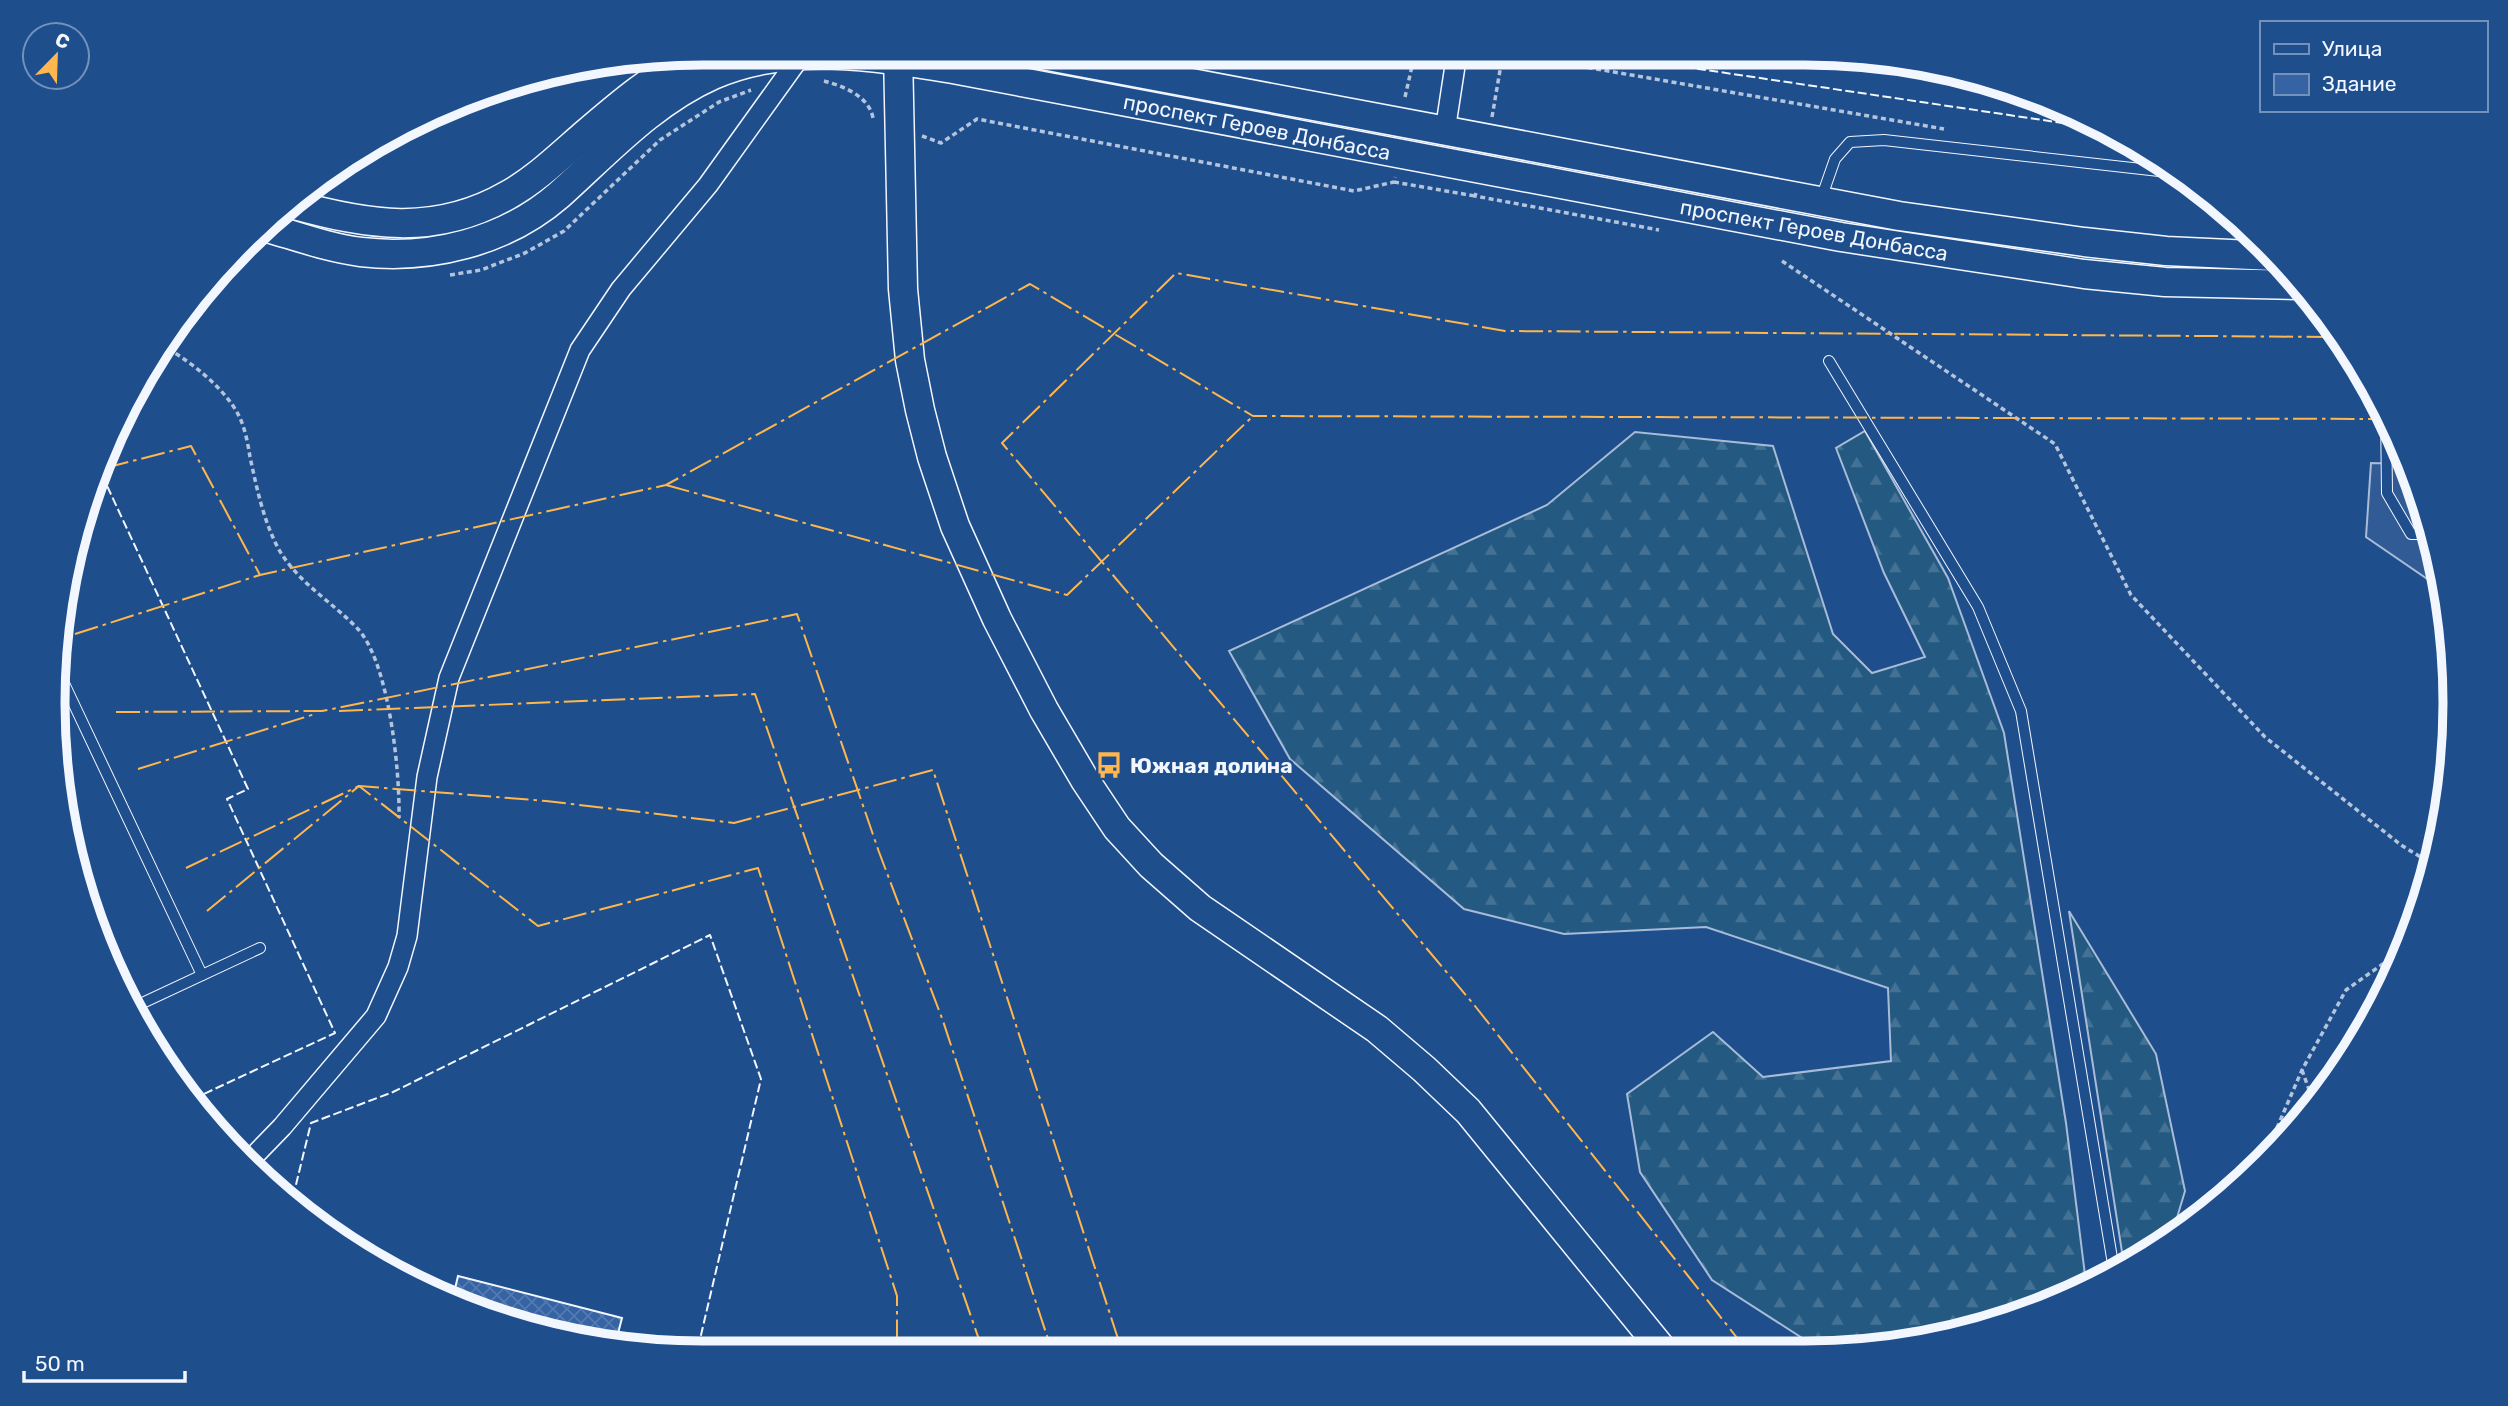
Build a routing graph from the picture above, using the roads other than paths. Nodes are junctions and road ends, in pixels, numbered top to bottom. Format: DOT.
graph roads {
  1 [pos="745,65"];
  2 [pos="794,65"];
  3 [pos="898,65"];
  4 [pos="945,65"];
  5 [pos="1096,65"];
  6 [pos="1455,65"];
  7 [pos="674,66"];
  8 [pos="1446,131"];
  9 [pos="2158,171"];
  10 [pos="1820,203"];
  11 [pos="302,207"];
  12 [pos="275,230"];
  13 [pos="2259,255"];
  14 [pos="2287,285"];
  15 [pos="1829,361"];
  16 [pos="2386,441"];
  17 [pos="2421,534"];
  18 [pos="65,686"];
  19 [pos="260,948"];
  20 [pos="202,975"];
  21 [pos="141,1004"];
  22 [pos="254,1156"];
  23 [pos="2113,1262"];
  24 [pos="1655,1341"];
  1 -- 12 [label="street, проспект Героев Донбасса"];
  2 -- 22 [label="street"];
  3 -- 24 [label="street"];
  4 -- 14 [label="street, проспект Героев Донбасса"];
  5 -- 8 [label="street, проспект Героев Донбасса"];
  6 -- 8 [label="street"];
  7 -- 11 [label="street"];
  8 -- 10 [label="street, проспект Героев Донбасса"];
  9 -- 10 [label="lane"];
  10 -- 13 [label="street, проспект Героев Донбасса"];
  15 -- 23 [label="lane"];
  16 -- 17 [label="lane"];
  18 -- 20 [label="lane"];
  19 -- 20 [label="lane"];
  20 -- 21 [label="lane"];
}
